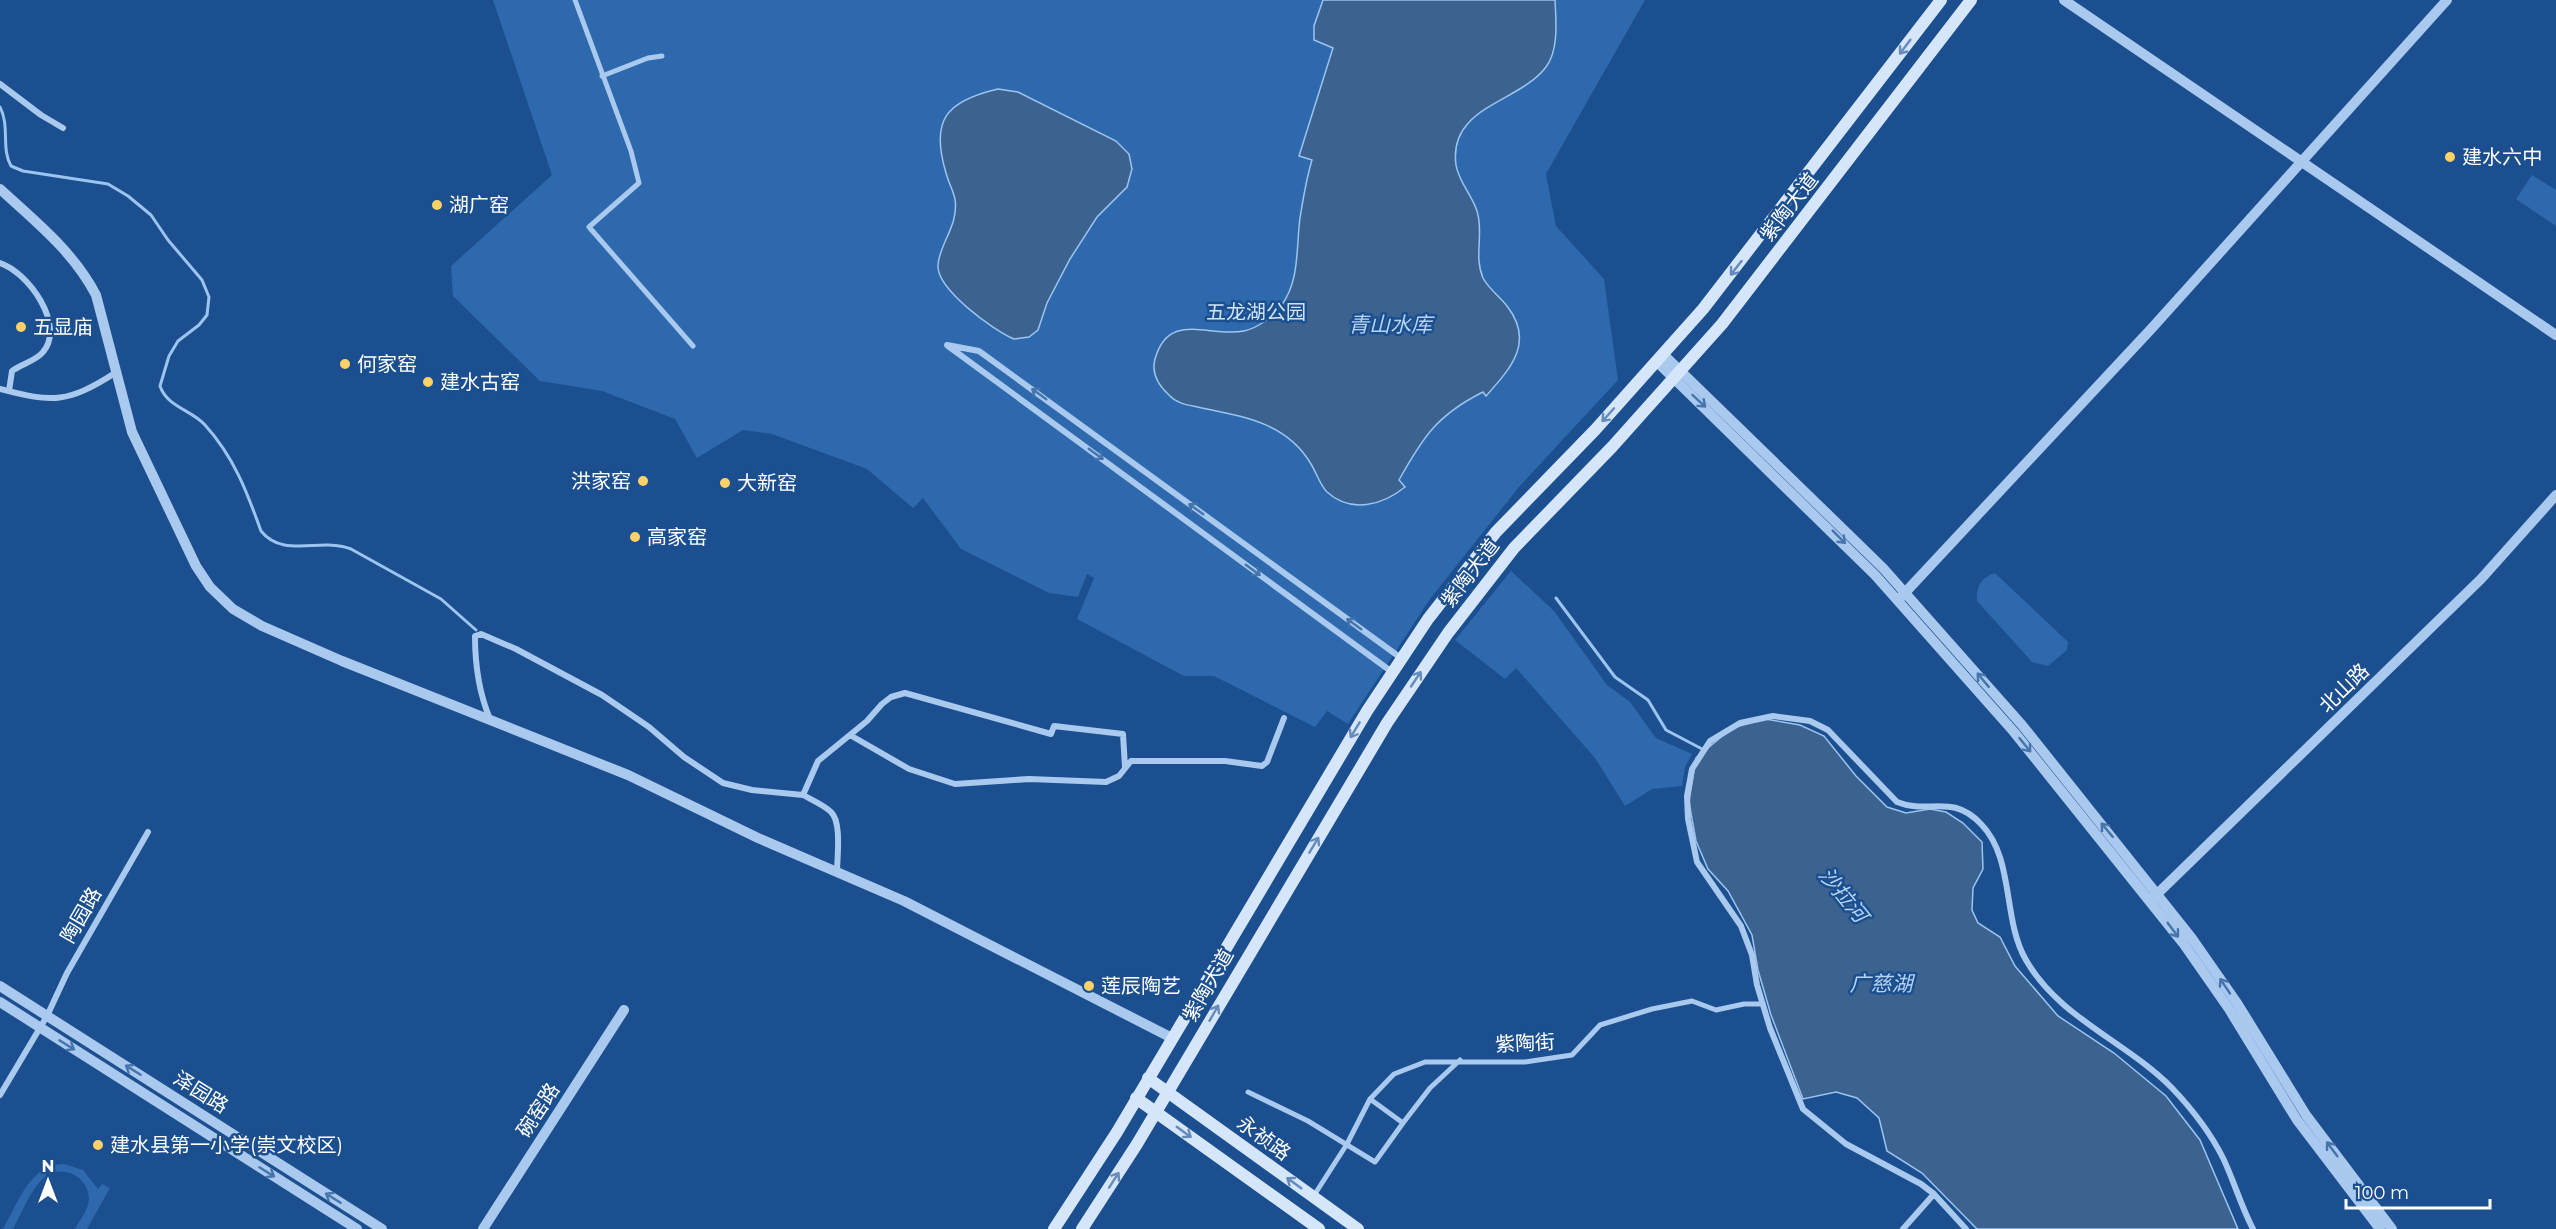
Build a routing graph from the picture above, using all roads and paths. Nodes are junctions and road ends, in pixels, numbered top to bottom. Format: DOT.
graph roads {
  1 [pos="575,0"];
  2 [pos="1941,0"];
  3 [pos="1971,0"];
  4 [pos="2064,0"];
  5 [pos="2447,0"];
  6 [pos="662,56"];
  7 [pos="602,76"];
  8 [pos="0,84"];
  9 [pos="63,128"];
  10 [pos="2301,162"];
  11 [pos="0,189"];
  12 [pos="0,263"];
  13 [pos="2556,335"];
  14 [pos="693,346"];
  15 [pos="1660,358"];
  16 [pos="115,373"];
  17 [pos="1677,374"];
  18 [pos="0,389"];
  19 [pos="9,391"];
  20 [pos="2556,495"];
  21 [pos="1902,596"];
  22 [pos="1401,658"];
  23 [pos="1392,672"];
  24 [pos="1284,718"];
  25 [pos="490,719"];
  26 [pos="850,735"];
  27 [pos="1125,767"];
  28 [pos="803,795"];
  29 [pos="148,832"];
  30 [pos="837,872"];
  31 [pos="2154,896"];
  32 [pos="0,986"];
  33 [pos="0,1002"];
  34 [pos="1763,1004"];
  35 [pos="624,1010"];
  36 [pos="47,1016"];
  37 [pos="40,1028"];
  38 [pos="1172,1038"];
  39 [pos="1460,1060"];
  40 [pos="1148,1078"];
  41 [pos="1167,1092"];
  42 [pos="1248,1092"];
  43 [pos="0,1095"];
  44 [pos="1136,1098"];
  45 [pos="1370,1099"];
  46 [pos="1156,1112"];
  47 [pos="1403,1123"];
  48 [pos="1347,1144"];
  49 [pos="1934,1194"];
  50 [pos="1313,1197"];
  51 [pos="357,1229"];
  52 [pos="382,1229"];
  53 [pos="483,1229"];
  54 [pos="1054,1229"];
  55 [pos="1082,1229"];
  56 [pos="1318,1229"];
  57 [pos="1358,1229"];
  58 [pos="1903,1229"];
  59 [pos="1966,1229"];
  60 [pos="2253,1229"];
  61 [pos="2380,1229"];
  62 [pos="2392,1229"];
  1 -- 7 [label="street"];
  2 -- 15 [label="main road, 紫陶大道, one-way"];
  3 -- 17 [label="main road, 紫陶大道"];
  4 -- 10 [label="street"];
  5 -- 10 [label="street"];
  6 -- 7 [label="street"];
  7 -- 14 [label="street"];
  8 -- 9 [label="street"];
  10 -- 13 [label="street"];
  10 -- 21 [label="street"];
  11 -- 16 [label="street"];
  12 -- 19 [label="street"];
  15 -- 17 [label="street"];
  15 -- 22 [label="main road, 紫陶大道, one-way"];
  16 -- 19 [label="street"];
  16 -- 25 [label="street"];
  17 -- 21 [label="street"];
  41 -- 17 [label="main road, 紫陶大道, one-way"];
  18 -- 19 [label="street"];
  20 -- 31 [label="street, 北山路"];
  21 -- 31 [label="street"];
  22 -- 23 [label="main road, 紫陶大道"];
  22 -- 23 [label="street, one-way"];
  23 -- 38 [label="main road, 紫陶大道, one-way"];
  24 -- 27 [label="street"];
  25 -- 28 [label="street"];
  25 -- 30 [label="street"];
  26 -- 27 [label="street"];
  26 -- 27 [label="street"];
  26 -- 28 [label="street"];
  28 -- 30 [label="street"];
  29 -- 36 [label="street, 陶园路"];
  30 -- 38 [label="street"];
  31 -- 61 [label="street, one-way"];
  62 -- 31 [label="street, one-way"];
  32 -- 36 [label="street, 泽园路"];
  33 -- 37 [label="street, 泽园路"];
  34 -- 39 [label="street, 紫陶街"];
  34 -- 49 [label="street"];
  34 -- 60 [label="street"];
  35 -- 53 [label="street, 碗窑路"];
  36 -- 37 [label="street, 陶园路"];
  52 -- 36 [label="street, 泽园路, one-way"];
  37 -- 43 [label="street, 陶园路"];
  37 -- 51 [label="street, 泽园路, one-way"];
  38 -- 40 [label="main road, 紫陶大道"];
  39 -- 45 [label="street, 紫陶街"];
  39 -- 47 [label="street"];
  40 -- 41 [label="main road, 永祯路"];
  40 -- 44 [label="main road, 紫陶大道"];
  41 -- 46 [label="main road, 紫陶大道"];
  50 -- 41 [label="main road, 永祯路, one-way"];
  42 -- 48 [label="street"];
  44 -- 46 [label="main road"];
  44 -- 54 [label="main road, 紫陶大道"];
  45 -- 47 [label="street"];
  45 -- 48 [label="street, 紫陶街"];
  55 -- 46 [label="main road, 紫陶大道, one-way"];
  46 -- 56 [label="main road, one-way"];
  47 -- 48 [label="street"];
  48 -- 50 [label="street, 紫陶街"];
  49 -- 58 [label="street"];
  49 -- 59 [label="street"];
  50 -- 57 [label="main road, 永祯路"];
}
